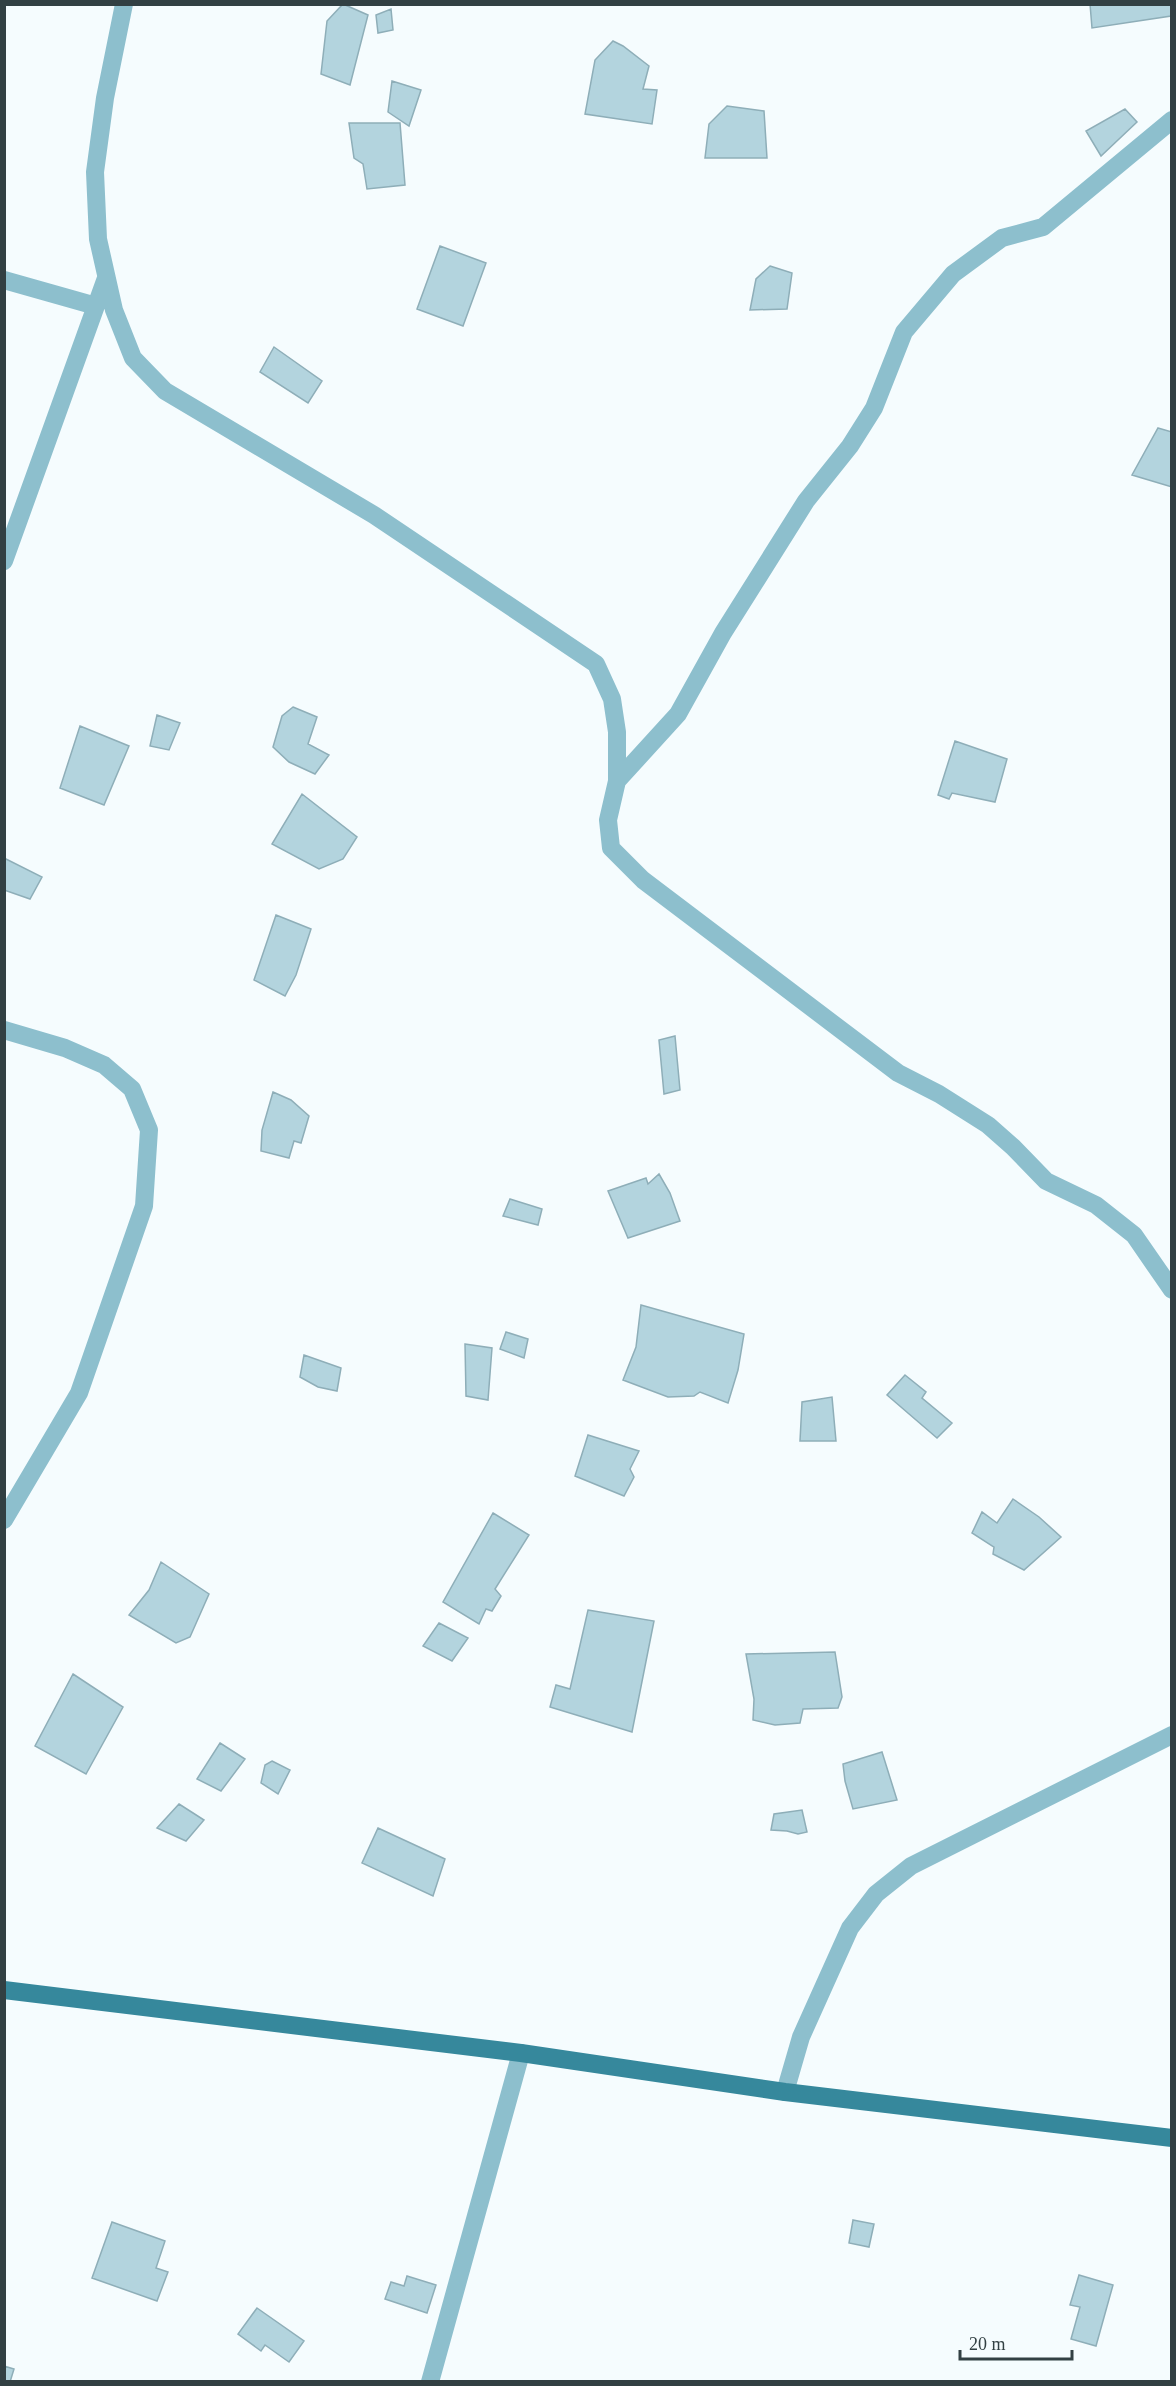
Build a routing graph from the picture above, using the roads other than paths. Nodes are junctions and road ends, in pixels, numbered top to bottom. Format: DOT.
graph roads {
  1 [pos="124,4"];
  2 [pos="1172,120"];
  3 [pos="106,277"];
  4 [pos="4,280"];
  5 [pos="96,306"];
  6 [pos="4,561"];
  7 [pos="617,780"];
  8 [pos="4,1030"];
  9 [pos="1172,1290"];
  10 [pos="4,1520"];
  11 [pos="1172,1735"];
  12 [pos="4,1990"];
  13 [pos="521,2053"];
  14 [pos="785,2092"];
  15 [pos="1172,2138"];
  16 [pos="430,2382"];
  1 -- 3 [label="street"];
  2 -- 7 [label="street"];
  3 -- 5 [label="street"];
  3 -- 7 [label="street"];
  4 -- 5 [label="street"];
  5 -- 6 [label="street"];
  7 -- 9 [label="street"];
  8 -- 10 [label="street"];
  11 -- 14 [label="street"];
  12 -- 13 [label="main road"];
  13 -- 14 [label="main road"];
  13 -- 16 [label="street"];
  14 -- 15 [label="main road"];
}
